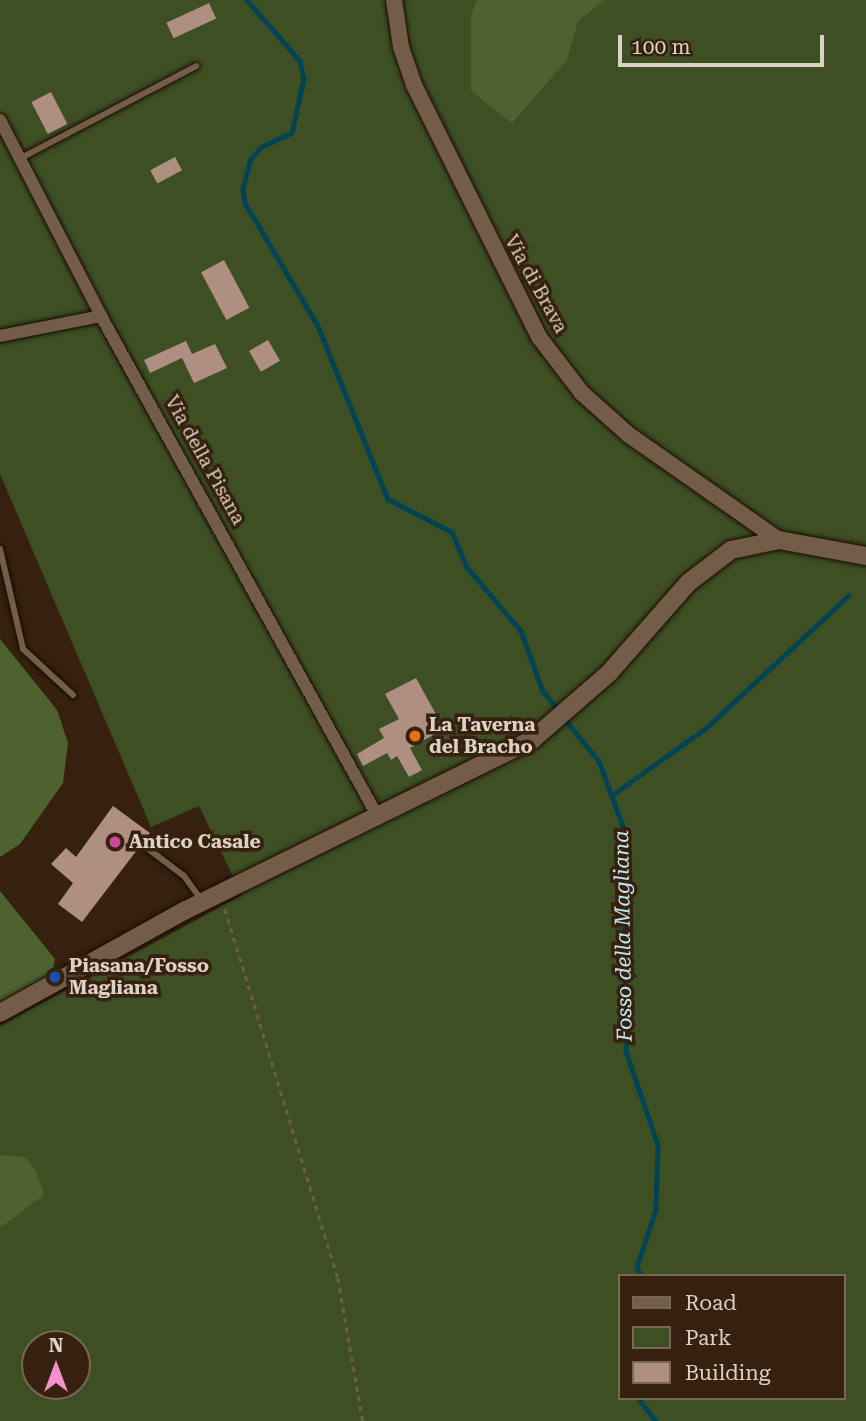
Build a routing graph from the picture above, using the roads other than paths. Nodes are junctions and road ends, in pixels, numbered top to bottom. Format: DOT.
graph roads {
  1 [pos="394,0"];
  2 [pos="196,66"];
  3 [pos="0,120"];
  4 [pos="20,159"];
  5 [pos="101,316"];
  6 [pos="0,335"];
  7 [pos="779,540"];
  8 [pos="0,548"];
  9 [pos="866,556"];
  10 [pos="73,695"];
  11 [pos="378,817"];
  12 [pos="147,848"];
  13 [pos="202,902"];
  14 [pos="0,1013"];
  1 -- 7 [label="street, Via di Brava"];
  2 -- 4 [label="lane"];
  3 -- 4 [label="street, Via della Pisana"];
  4 -- 5 [label="street, Via della Pisana"];
  5 -- 6 [label="street"];
  5 -- 11 [label="street, Via della Pisana"];
  7 -- 9 [label="main road"];
  7 -- 11 [label="main road"];
  8 -- 10 [label="lane"];
  11 -- 13 [label="main road"];
  12 -- 13 [label="lane"];
  13 -- 14 [label="main road"];
}
